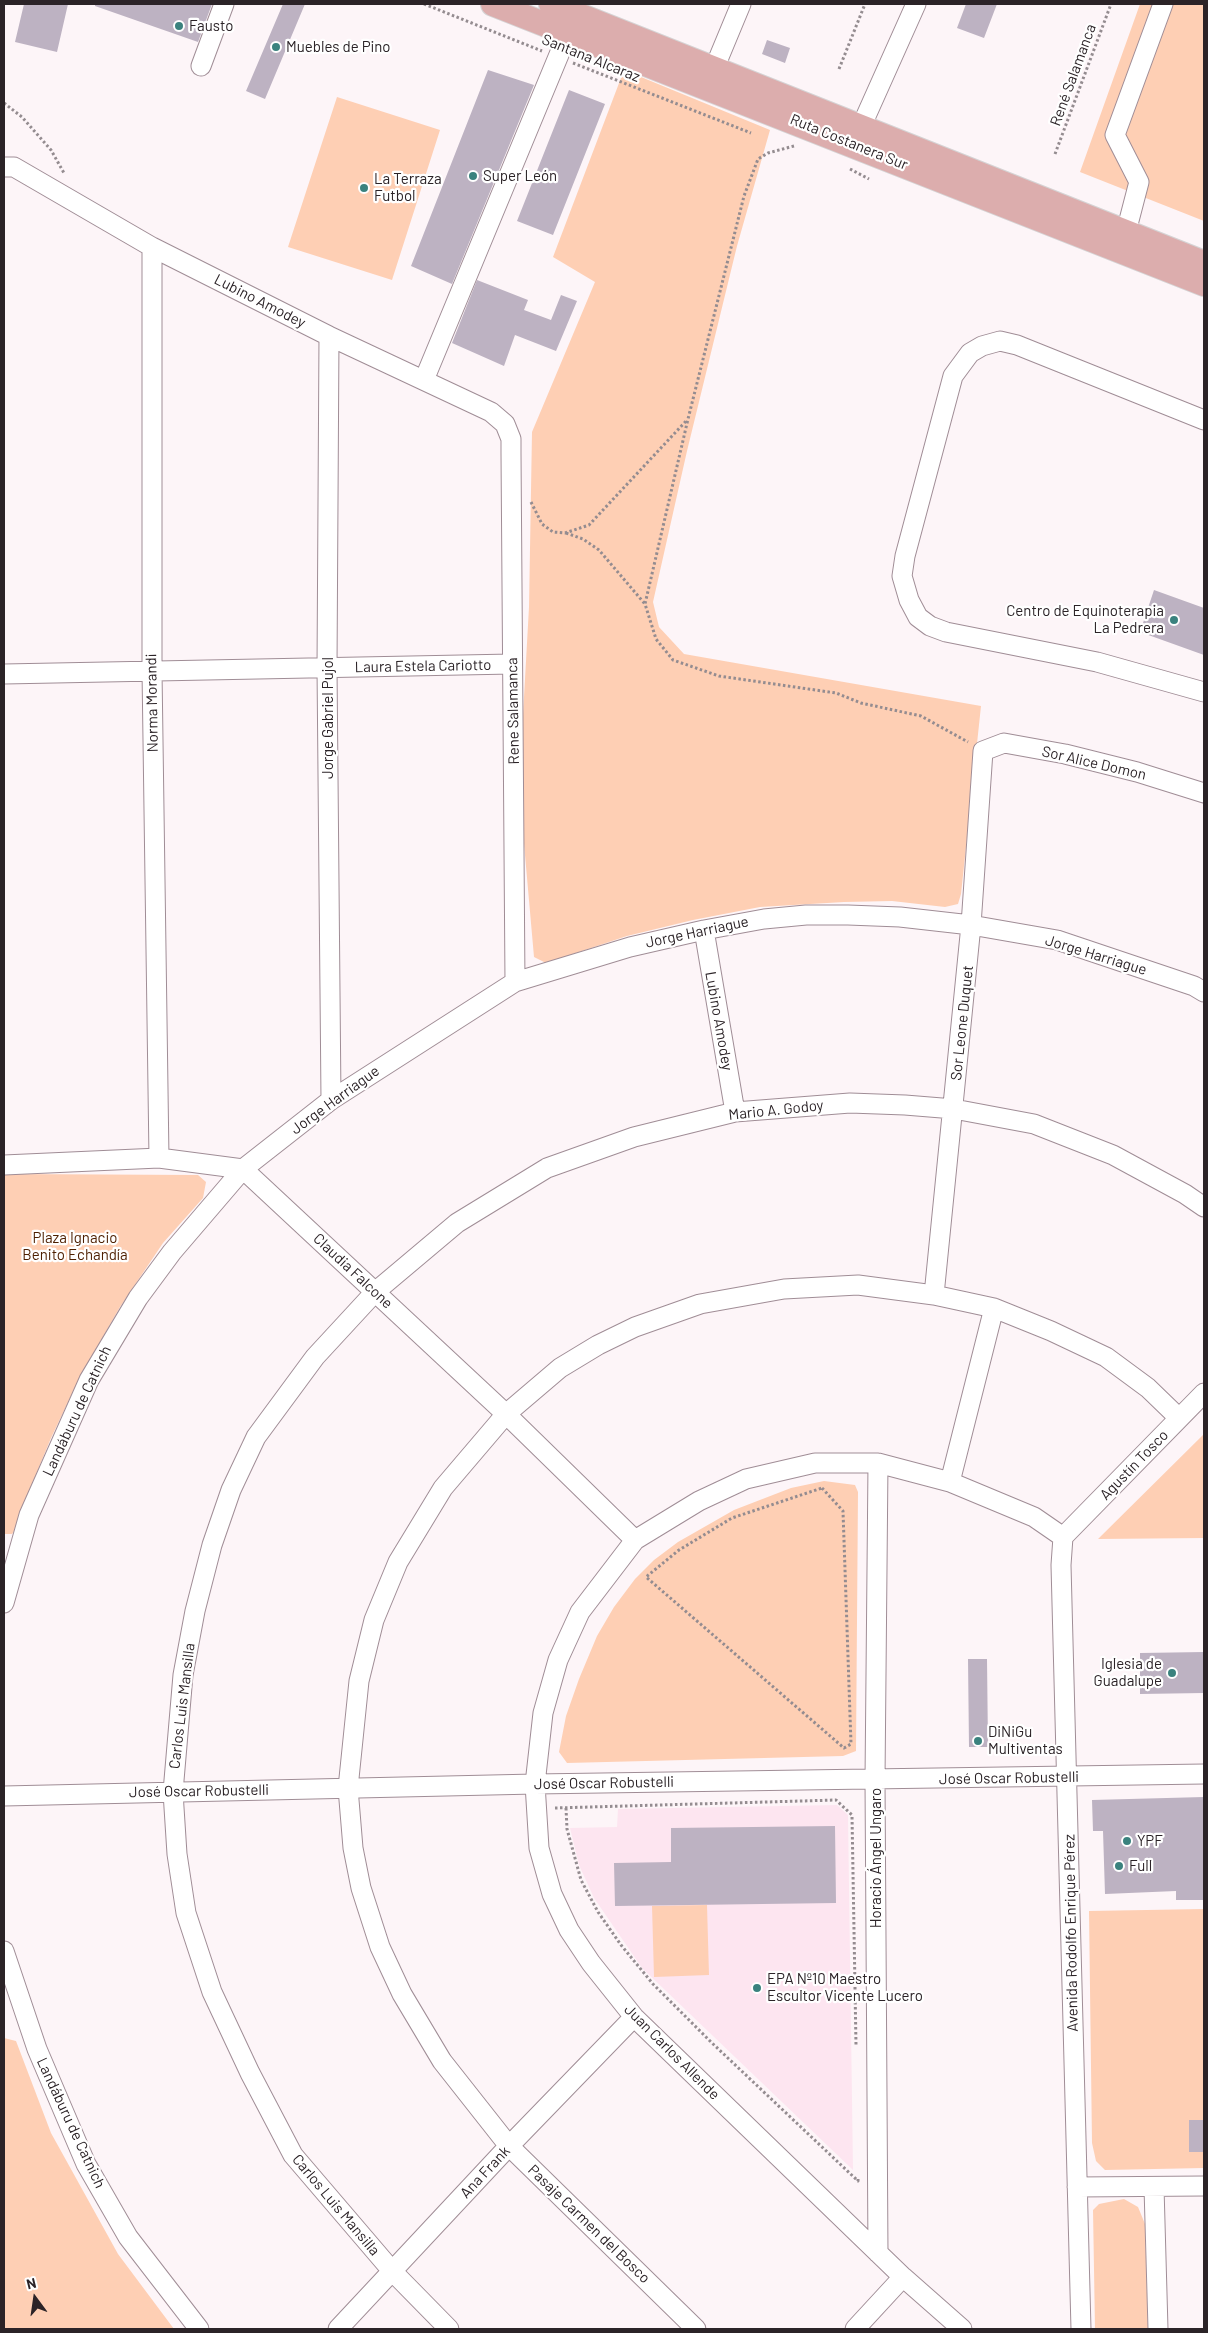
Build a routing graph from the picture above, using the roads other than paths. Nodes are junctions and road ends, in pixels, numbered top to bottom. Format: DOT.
graph roads {
  1 [pos="224,4"];
  2 [pos="493,4"];
  3 [pos="551,4"];
  4 [pos="741,4"];
  5 [pos="916,4"];
  6 [pos="1163,4"];
  7 [pos="568,33"];
  8 [pos="201,66"];
  9 [pos="714,69"];
  10 [pos="861,127"];
  11 [pos="4,167"];
  12 [pos="1126,232"];
  13 [pos="152,247"];
  14 [pos="1204,263"];
  15 [pos="1204,284"];
  16 [pos="329,336"];
  17 [pos="424,380"];
  18 [pos="1204,420"];
  19 [pos="510,439"];
  20 [pos="512,664"];
  21 [pos="327,667"];
  22 [pos="152,671"];
  23 [pos="4,674"];
  24 [pos="1204,692"];
  25 [pos="983,751"];
  26 [pos="1204,792"];
  27 [pos="971,925"];
  28 [pos="704,930"];
  29 [pos="515,982"];
  30 [pos="1204,992"];
  31 [pos="331,1100"];
  32 [pos="954,1109"];
  33 [pos="735,1112"];
  34 [pos="159,1158"];
  35 [pos="4,1165"];
  36 [pos="243,1169"];
  37 [pos="1204,1207"];
  38 [pos="375,1292"];
  39 [pos="934,1295"];
  40 [pos="994,1308"];
  41 [pos="1204,1393"];
  42 [pos="506,1414"];
  43 [pos="1179,1418"];
  44 [pos="878,1463"];
  45 [pos="950,1482"];
  46 [pos="1063,1537"];
  47 [pos="636,1540"];
  48 [pos="4,1602"];
  49 [pos="1204,1774"];
  50 [pos="1067,1777"];
  51 [pos="876,1780"];
  52 [pos="535,1784"];
  53 [pos="348,1788"];
  54 [pos="173,1792"];
  55 [pos="4,1796"];
  56 [pos="4,1951"];
  57 [pos="634,2017"];
  58 [pos="509,2146"];
  59 [pos="1204,2186"];
  60 [pos="1077,2187"];
  61 [pos="1154,2187"];
  62 [pos="878,2253"];
  63 [pos="393,2272"];
  64 [pos="903,2277"];
  65 [pos="199,2329"];
  66 [pos="338,2329"];
  67 [pos="449,2329"];
  68 [pos="696,2329"];
  69 [pos="855,2329"];
  70 [pos="962,2329"];
  71 [pos="1081,2329"];
  72 [pos="1158,2329"];
  1 -- 8 [label="street"];
  2 -- 7 [label="main road, Ruta Costanera Sur"];
  3 -- 9 [label="main road, Ruta Costanera Sur"];
  4 -- 9 [label="street"];
  5 -- 10 [label="street"];
  6 -- 12 [label="street"];
  7 -- 15 [label="main road, Ruta Costanera Sur"];
  7 -- 17 [label="street"];
  9 -- 10 [label="main road, Ruta Costanera Sur"];
  10 -- 12 [label="main road, Ruta Costanera Sur"];
  11 -- 13 [label="street, Lubino Amodey"];
  12 -- 14 [label="main road, Ruta Costanera Sur"];
  13 -- 16 [label="street, Lubino Amodey"];
  13 -- 22 [label="street, Norma Morandi"];
  16 -- 17 [label="street, Lubino Amodey"];
  16 -- 21 [label="street, Jorge Gabriel Pujol"];
  17 -- 19 [label="street, Lubino Amodey"];
  18 -- 24 [label="street"];
  19 -- 20 [label="street, Rene Salamanca"];
  20 -- 21 [label="street, Laura Estela Cariotto"];
  20 -- 29 [label="street, Rene Salamanca"];
  21 -- 22 [label="street, Laura Estela Cariotto"];
  21 -- 31 [label="street, Jorge Gabriel Pujol"];
  22 -- 23 [label="street, Laura Estela Cariotto"];
  22 -- 34 [label="street, Norma Morandi"];
  25 -- 26 [label="street, Sor Alice Domon"];
  25 -- 27 [label="street, Sor Leone Duquet"];
  27 -- 28 [label="street, Jorge Harriague"];
  27 -- 30 [label="street, Jorge Harriague"];
  27 -- 32 [label="street, Sor Leone Duquet"];
  28 -- 29 [label="street, Jorge Harriague"];
  28 -- 33 [label="street, Lubino Amodey"];
  29 -- 31 [label="street, Jorge Harriague"];
  31 -- 36 [label="street, Jorge Harriague"];
  32 -- 33 [label="street, Mario A. Godoy"];
  32 -- 37 [label="street, Mario A. Godoy"];
  32 -- 39 [label="street, Sor Leone Duquet"];
  33 -- 38 [label="street, Mario A. Godoy"];
  34 -- 35 [label="street"];
  34 -- 36 [label="street"];
  36 -- 38 [label="street, Claudia Falcone"];
  36 -- 48 [label="street, Landáburu de Catnich"];
  38 -- 42 [label="street, Claudia Falcone"];
  38 -- 54 [label="street, Carlos Luis Mansilla"];
  39 -- 40 [label="street, Pasaje Carmen del Bosco"];
  39 -- 42 [label="street, Pasaje Carmen del Bosco"];
  40 -- 43 [label="street, Pasaje Carmen del Bosco"];
  40 -- 45 [label="street"];
  41 -- 43 [label="street, Agustín Tosco"];
  42 -- 47 [label="street, Claudia Falcone"];
  42 -- 53 [label="street, Pasaje Carmen del Bosco"];
  43 -- 46 [label="street, Agustín Tosco"];
  44 -- 45 [label="street"];
  44 -- 47 [label="street"];
  44 -- 51 [label="street, Horacio Ángel Ungaro"];
  45 -- 46 [label="street"];
  46 -- 50 [label="street, Avenida Rodolfo Enrique Pérez"];
  47 -- 52 [label="street, Juan Carlos Allende"];
  49 -- 50 [label="street, José Oscar Robustelli"];
  50 -- 51 [label="street, José Oscar Robustelli"];
  50 -- 60 [label="street, Avenida Rodolfo Enrique Pérez"];
  51 -- 52 [label="street, José Oscar Robustelli"];
  51 -- 62 [label="street, Horacio Ángel Ungaro"];
  52 -- 53 [label="street, José Oscar Robustelli"];
  52 -- 57 [label="street, Juan Carlos Allende"];
  53 -- 54 [label="street, José Oscar Robustelli"];
  53 -- 58 [label="street, Pasaje Carmen del Bosco"];
  54 -- 55 [label="street, José Oscar Robustelli"];
  54 -- 63 [label="street, Carlos Luis Mansilla"];
  56 -- 65 [label="street, Landáburu de Catnich"];
  57 -- 58 [label="street, Ana Frank"];
  57 -- 62 [label="street, Juan Carlos Allende"];
  58 -- 63 [label="street, Ana Frank"];
  58 -- 68 [label="street, Pasaje Carmen del Bosco"];
  59 -- 61 [label="street"];
  60 -- 61 [label="street"];
  60 -- 71 [label="street, Avenida Rodolfo Enrique Pérez"];
  61 -- 72 [label="street"];
  62 -- 64 [label="street, Juan Carlos Allende"];
  63 -- 66 [label="street, Ana Frank"];
  63 -- 67 [label="street, Carlos Luis Mansilla"];
  64 -- 69 [label="street"];
  64 -- 70 [label="street, Juan Carlos Allende"];
}
